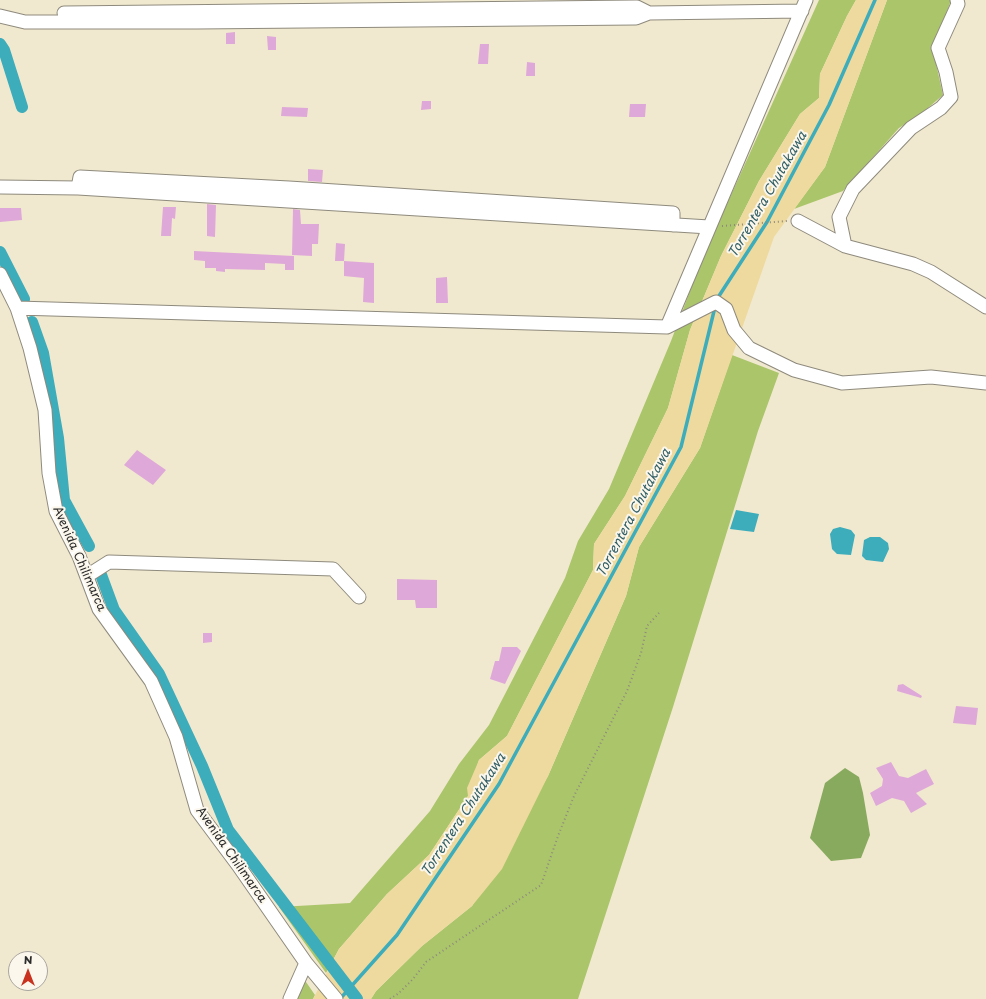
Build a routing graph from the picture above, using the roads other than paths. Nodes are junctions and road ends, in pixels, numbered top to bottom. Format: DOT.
graph roads {
  1 [pos="957,0"];
  2 [pos="520,4"];
  3 [pos="804,5"];
  4 [pos="641,7"];
  5 [pos="0,15"];
  6 [pos="0,187"];
  7 [pos="798,221"];
  8 [pos="709,227"];
  9 [pos="845,246"];
  10 [pos="0,274"];
  11 [pos="986,307"];
  12 [pos="17,308"];
  13 [pos="667,327"];
  14 [pos="986,383"];
  15 [pos="87,576"];
  16 [pos="360,597"];
  17 [pos="306,963"];
  18 [pos="333,996"];
  19 [pos="290,999"];
  1 -- 9 [label="street"];
  2 -- 4 [label="street"];
  2 -- 5 [label="street"];
  3 -- 4 [label="street"];
  3 -- 8 [label="street"];
  4 -- 5 [label="street"];
  6 -- 8 [label="street"];
  7 -- 9 [label="street"];
  8 -- 13 [label="street"];
  9 -- 11 [label="street"];
  10 -- 12 [label="street, Avenida Chilimarca"];
  12 -- 13 [label="street"];
  12 -- 15 [label="street, Avenida Chilimarca"];
  13 -- 14 [label="street"];
  15 -- 16 [label="street"];
  15 -- 17 [label="street, Avenida Chilimarca"];
  17 -- 18 [label="street, Avenida Chilimarca"];
  17 -- 19 [label="street"];
}
